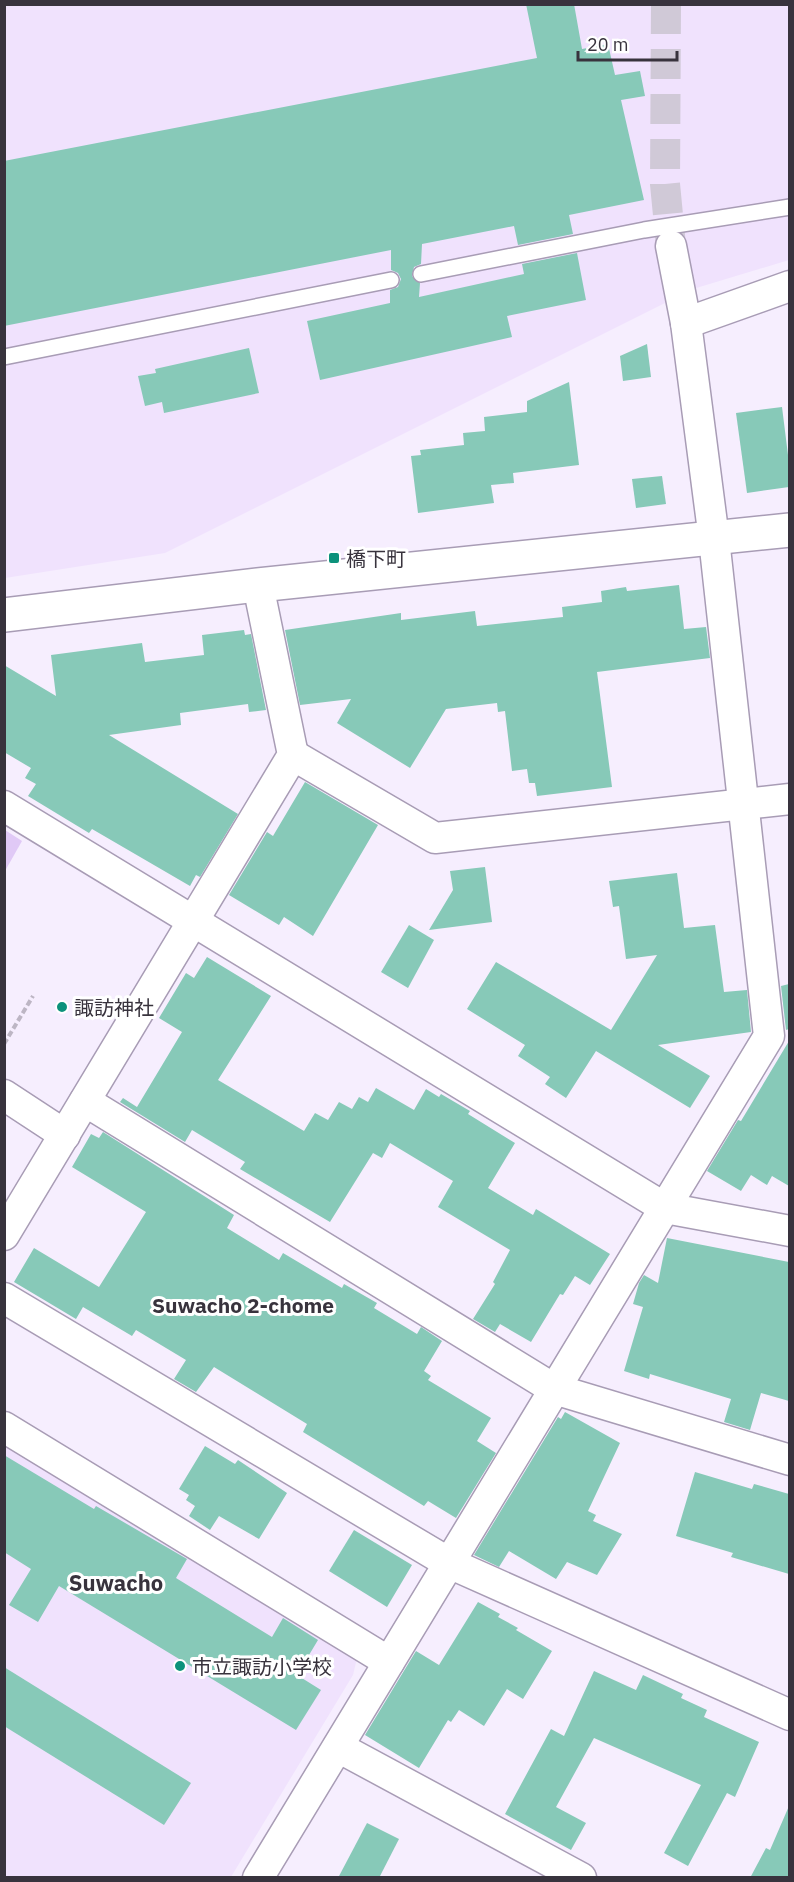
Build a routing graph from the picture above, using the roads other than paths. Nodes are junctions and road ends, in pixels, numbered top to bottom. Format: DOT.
graph roads {
  1 [pos="789,207"];
  2 [pos="670,246"];
  3 [pos="421,274"];
  4 [pos="391,280"];
  5 [pos="789,286"];
  6 [pos="686,323"];
  7 [pos="4,357"];
  8 [pos="789,530"];
  9 [pos="714,539"];
  10 [pos="258,585"];
  11 [pos="4,615"];
  12 [pos="293,755"];
  13 [pos="789,799"];
  14 [pos="743,804"];
  15 [pos="4,806"];
  16 [pos="194,921"];
  17 [pos="779,1035"];
  18 [pos="4,1095"];
  19 [pos="85,1101"];
  20 [pos="65,1135"];
  21 [pos="665,1208"];
  22 [pos="789,1231"];
  23 [pos="4,1234"];
  24 [pos="4,1298"];
  25 [pos="554,1389"];
  26 [pos="4,1427"];
  27 [pos="789,1460"];
  28 [pos="449,1563"];
  29 [pos="389,1662"];
  30 [pos="789,1715"];
  31 [pos="338,1746"];
  32 [pos="258,1878"];
  33 [pos="581,1878"];
  1 -- 3 [label="lane"];
  2 -- 6 [label="street"];
  4 -- 7 [label="lane"];
  5 -- 6 [label="street"];
  6 -- 9 [label="street"];
  8 -- 9 [label="street"];
  9 -- 10 [label="street"];
  9 -- 14 [label="street"];
  10 -- 11 [label="street"];
  10 -- 12 [label="street"];
  12 -- 14 [label="street"];
  12 -- 16 [label="street"];
  13 -- 14 [label="street"];
  14 -- 17 [label="street"];
  15 -- 16 [label="street"];
  16 -- 19 [label="street"];
  16 -- 21 [label="street"];
  17 -- 21 [label="street"];
  18 -- 20 [label="street"];
  19 -- 20 [label="street"];
  19 -- 25 [label="street"];
  20 -- 23 [label="street"];
  21 -- 22 [label="street"];
  21 -- 25 [label="street"];
  24 -- 28 [label="street"];
  25 -- 27 [label="street"];
  25 -- 28 [label="street"];
  26 -- 29 [label="street"];
  28 -- 29 [label="street"];
  28 -- 30 [label="street"];
  29 -- 31 [label="street"];
  31 -- 32 [label="street"];
  31 -- 33 [label="street"];
}
